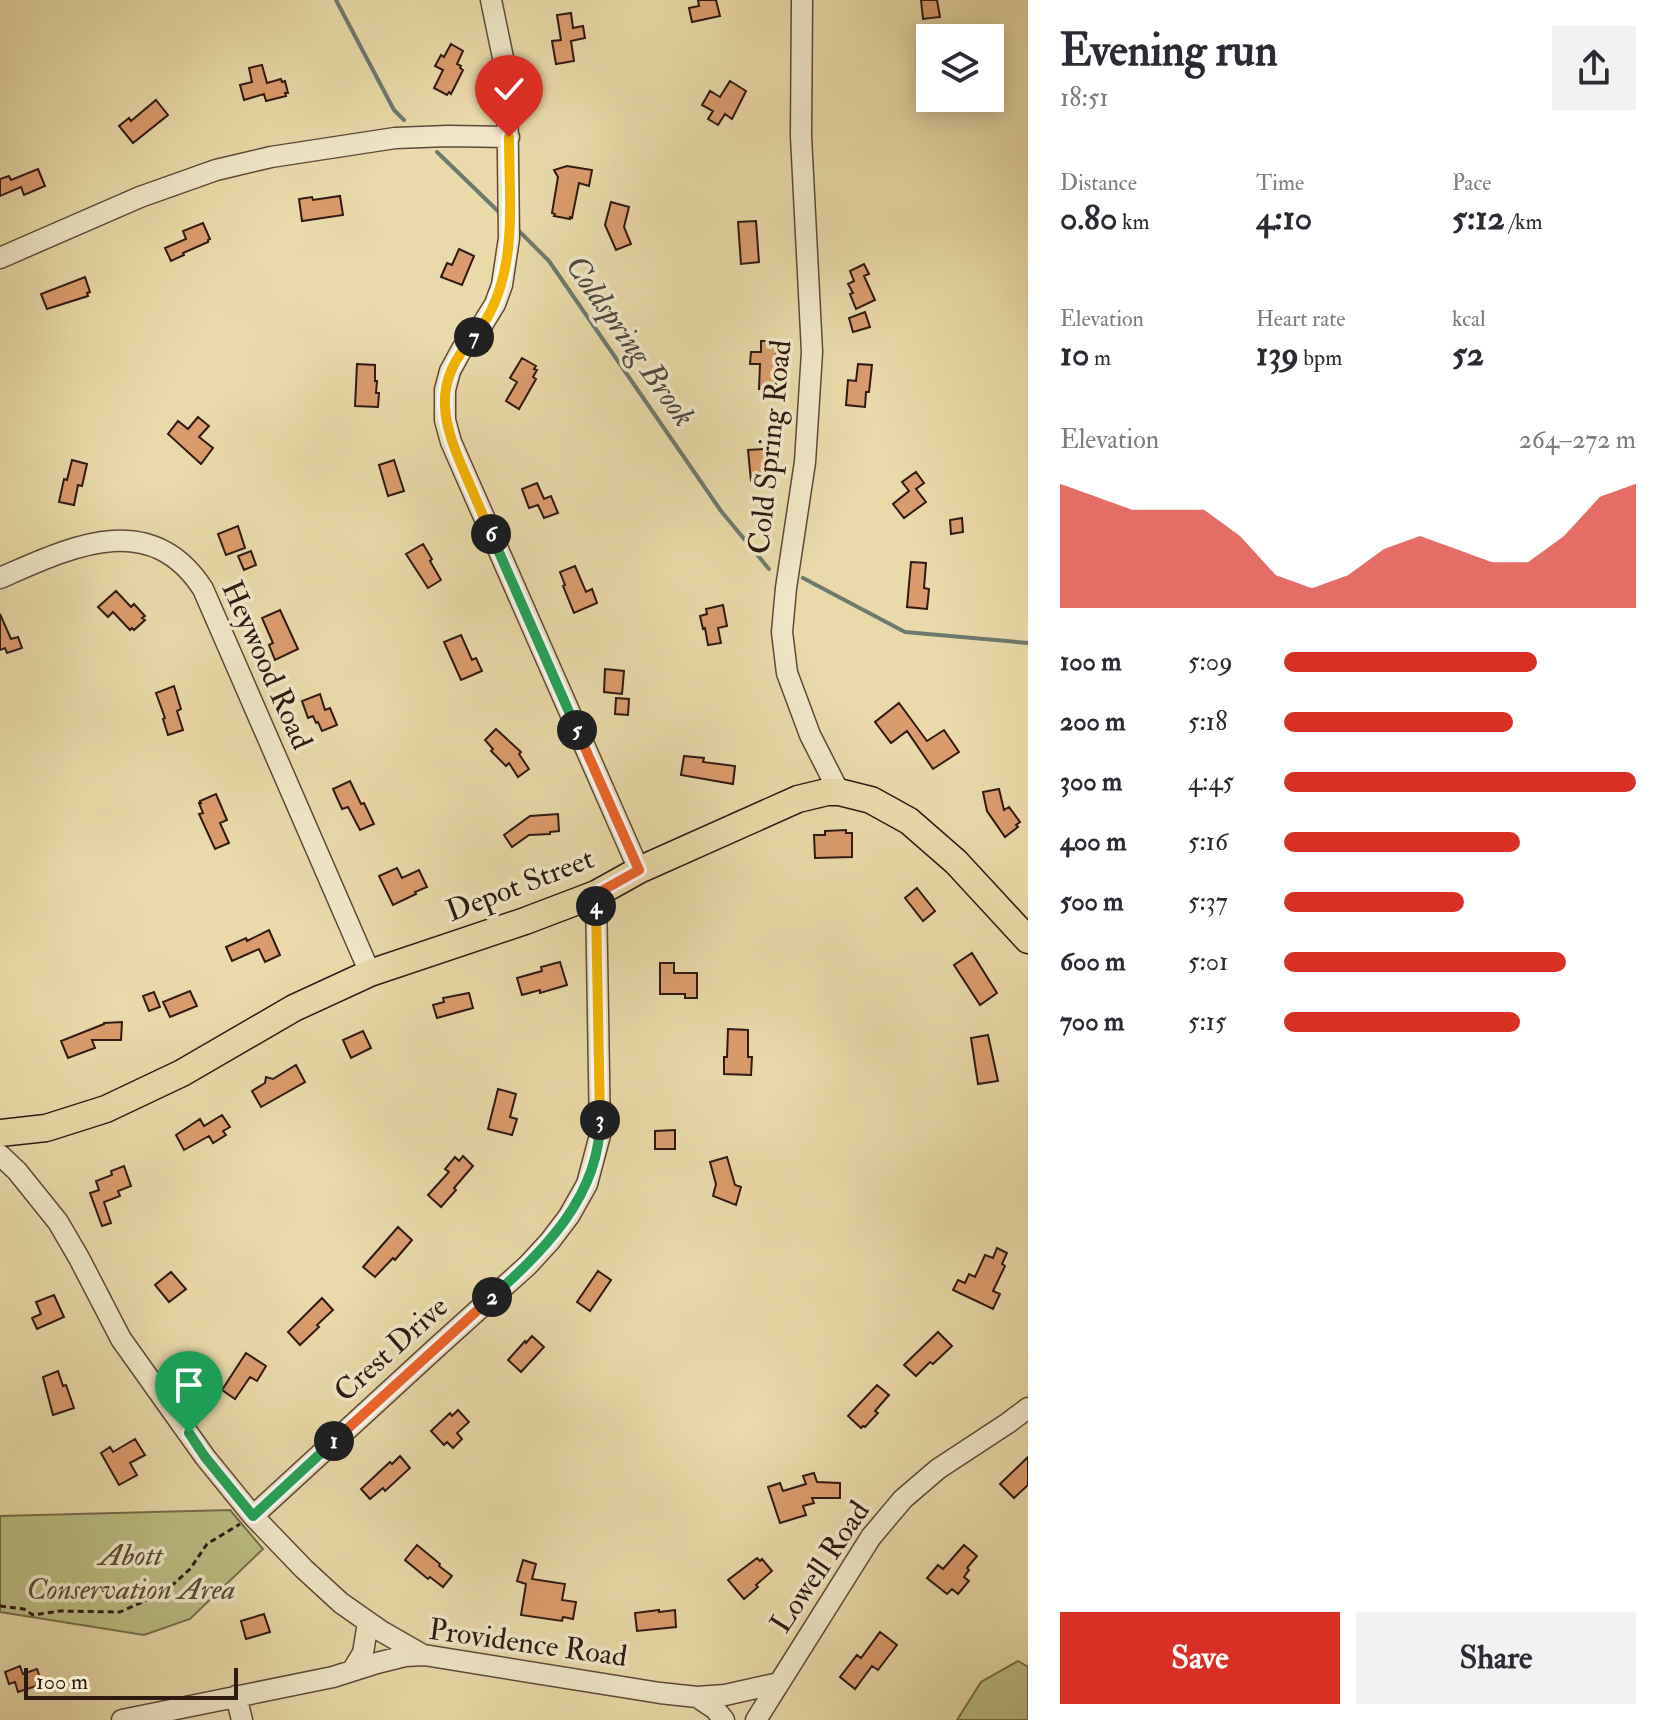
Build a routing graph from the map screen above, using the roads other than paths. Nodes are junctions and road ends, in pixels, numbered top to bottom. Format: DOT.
graph roads {
  1 [pos="491,0"];
  2 [pos="802,0"];
  3 [pos="509,137"];
  4 [pos="0,258"];
  5 [pos="0,578"];
  6 [pos="839,792"];
  7 [pos="639,870"];
  8 [pos="596,894"];
  9 [pos="1028,940"];
  10 [pos="370,973"];
  11 [pos="0,1133"];
  12 [pos="0,1155"];
  13 [pos="1028,1408"];
  14 [pos="253,1516"];
  15 [pos="368,1622"];
  16 [pos="424,1655"];
  17 [pos="352,1671"];
  18 [pos="779,1683"];
  19 [pos="236,1696"];
  20 [pos="697,1697"];
  21 [pos="122,1720"];
  22 [pos="242,1720"];
  23 [pos="724,1720"];
  24 [pos="756,1720"];
  1 -- 3 [label="street"];
  2 -- 6 [label="street, Cold Spring Road"];
  3 -- 4 [label="street"];
  3 -- 7 [label="street"];
  5 -- 10 [label="street, Heywood Road"];
  6 -- 7 [label="main road, Depot Street"];
  6 -- 9 [label="main road, Depot Street"];
  7 -- 8 [label="main road, Depot Street"];
  8 -- 10 [label="main road, Depot Street"];
  8 -- 14 [label="street, Crest Drive"];
  10 -- 11 [label="main road, Depot Street"];
  12 -- 14 [label="street"];
  13 -- 18 [label="street, Lowell Road"];
  14 -- 15 [label="street"];
  15 -- 16 [label="street"];
  15 -- 17 [label="street"];
  16 -- 17 [label="street, Providence Road"];
  16 -- 20 [label="street, Providence Road"];
  17 -- 19 [label="street, Providence Road"];
  18 -- 20 [label="street, Providence Road"];
  18 -- 24 [label="street, Lowell Road"];
  19 -- 21 [label="street, Providence Road"];
  19 -- 22 [label="street"];
  20 -- 23 [label="street"];
}
